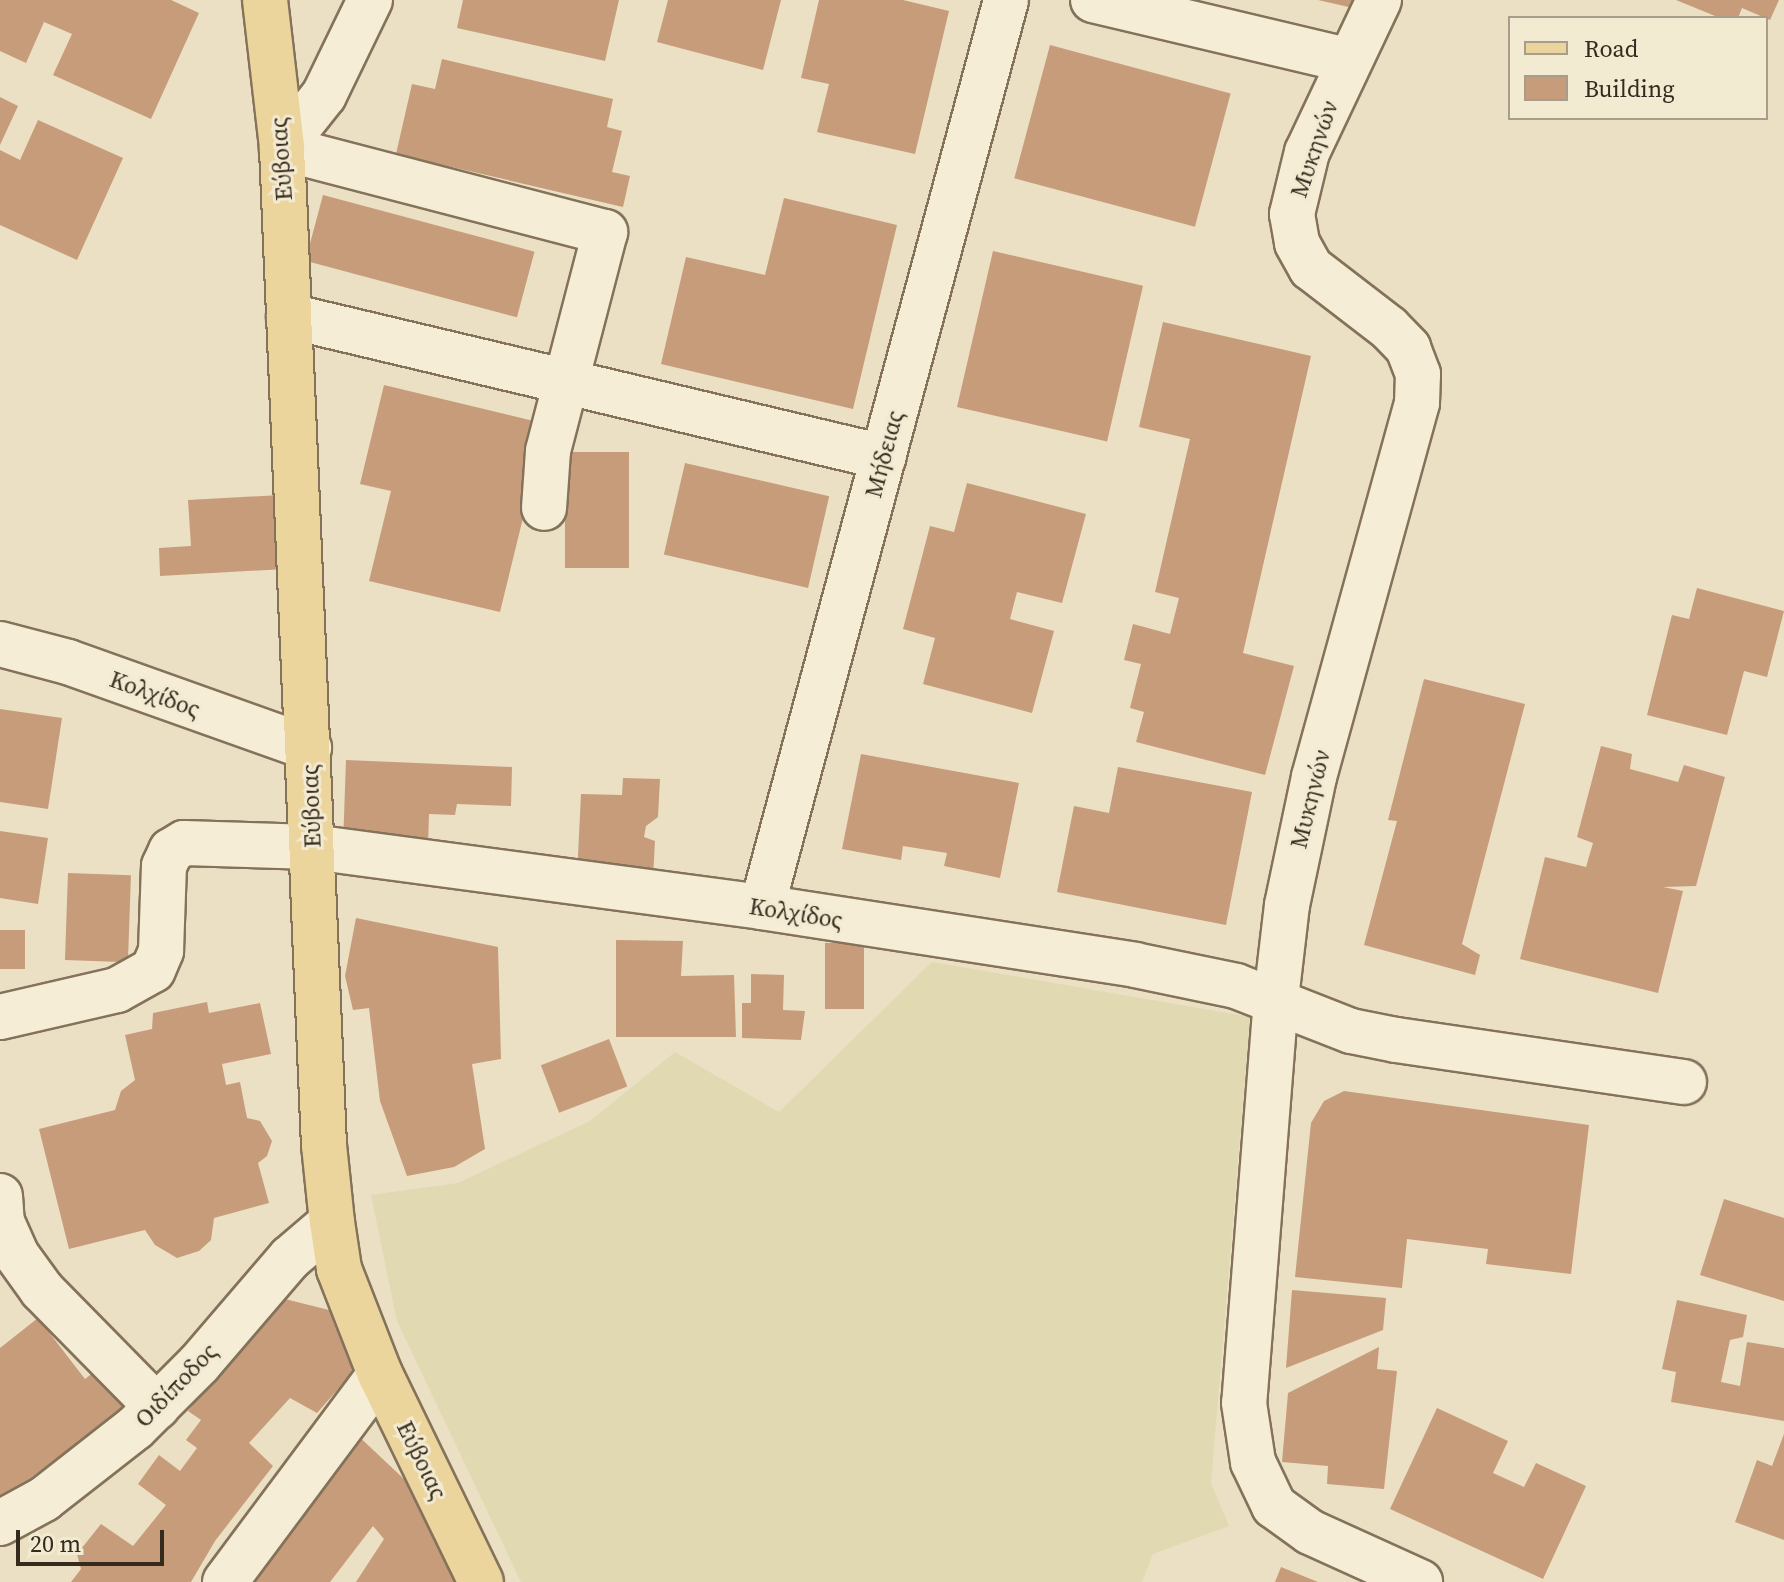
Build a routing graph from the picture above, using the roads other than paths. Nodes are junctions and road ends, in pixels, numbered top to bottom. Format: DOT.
graph roads {
  1 [pos="265,0"];
  2 [pos="370,0"];
  3 [pos="1006,0"];
  4 [pos="1093,0"];
  5 [pos="1379,0"];
  6 [pos="1347,60"];
  7 [pos="282,148"];
  8 [pos="289,316"];
  9 [pos="567,381"];
  10 [pos="883,457"];
  11 [pos="544,508"];
  12 [pos="0,644"];
  13 [pos="309,748"];
  14 [pos="312,847"];
  15 [pos="762,907"];
  16 [pos="1276,999"];
  17 [pos="0,1017"];
  18 [pos="1684,1082"];
  19 [pos="0,1196"];
  20 [pos="332,1222"];
  21 [pos="380,1374"];
  22 [pos="157,1407"];
  23 [pos="0,1523"];
  24 [pos="225,1582"];
  25 [pos="481,1582"];
  26 [pos="1420,1582"];
  1 -- 7 [label="main road, Εύβοιας"];
  2 -- 7 [label="street"];
  3 -- 10 [label="street, Μήδειας"];
  4 -- 6 [label="street"];
  5 -- 6 [label="street, Μυκηνών"];
  6 -- 16 [label="street, Μυκηνών"];
  7 -- 8 [label="main road, Εύβοιας"];
  7 -- 9 [label="street"];
  8 -- 9 [label="street"];
  8 -- 13 [label="main road, Εύβοιας"];
  9 -- 10 [label="street"];
  9 -- 11 [label="street"];
  10 -- 15 [label="street, Μήδειας"];
  12 -- 13 [label="street, Κολχίδος"];
  13 -- 14 [label="main road, Εύβοιας"];
  14 -- 15 [label="street, Κολχίδος"];
  14 -- 17 [label="street, Κολχίδος"];
  14 -- 20 [label="main road, Εύβοιας"];
  15 -- 16 [label="street, Κολχίδος"];
  16 -- 18 [label="street, Κολχίδος"];
  16 -- 26 [label="street, Μυκηνών"];
  19 -- 22 [label="street"];
  20 -- 21 [label="main road, Εύβοιας"];
  20 -- 22 [label="street, Οιδίποδος"];
  21 -- 24 [label="street"];
  21 -- 25 [label="main road, Εύβοιας"];
  22 -- 23 [label="street, Οιδίποδος"];
}
